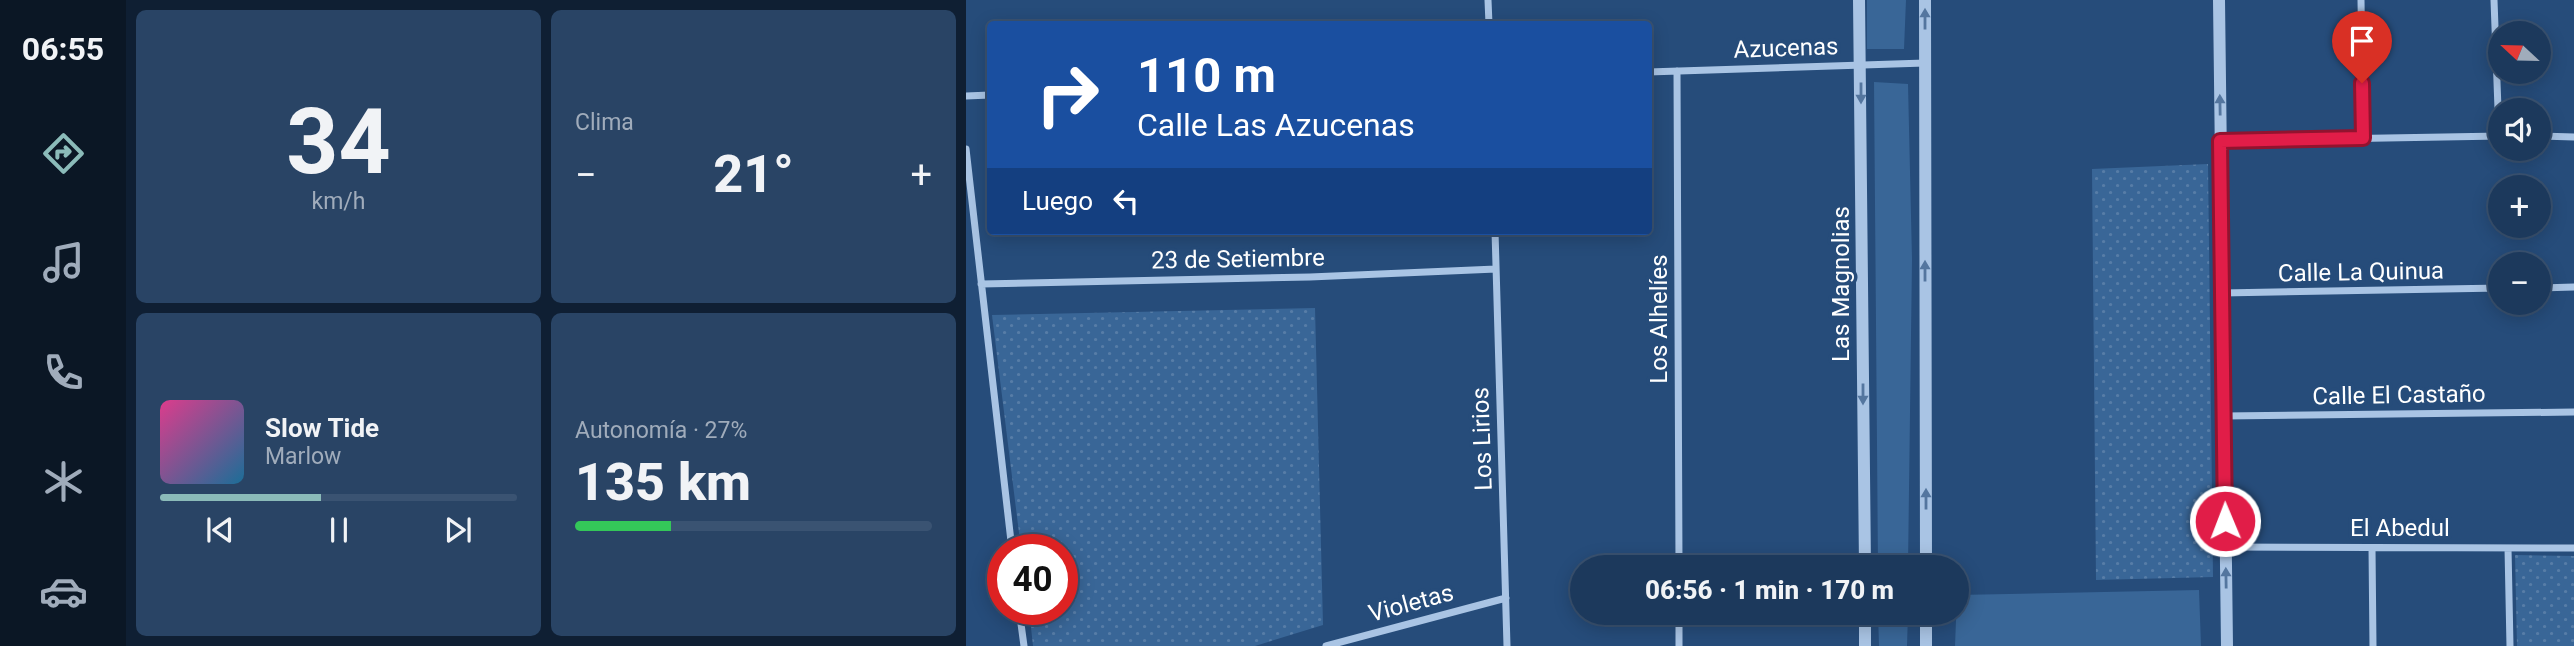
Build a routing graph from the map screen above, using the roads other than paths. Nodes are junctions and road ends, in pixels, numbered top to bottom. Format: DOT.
graph roads {
  1 [pos="1488,0"];
  2 [pos="1859,0"];
  3 [pos="1925,0"];
  4 [pos="2219,0"];
  5 [pos="2361,0"];
  6 [pos="2494,0"];
  7 [pos="1489,21"];
  8 [pos="1925,63"];
  9 [pos="1861,65"];
  10 [pos="1677,71"];
  11 [pos="1652,72"];
  12 [pos="987,95"];
  13 [pos="966,96"];
  14 [pos="2498,98"];
  15 [pos="2488,136"];
  16 [pos="2551,136"];
  17 [pos="2574,136"];
  18 [pos="2363,138"];
  19 [pos="2220,141"];
  20 [pos="966,149"];
  21 [pos="1495,235"];
  22 [pos="1496,269"];
  23 [pos="981,284"];
  24 [pos="2574,287"];
  25 [pos="2488,288"];
  26 [pos="2551,288"];
  27 [pos="2222,293"];
  28 [pos="2574,412"];
  29 [pos="2224,416"];
  30 [pos="1010,534"];
  31 [pos="2225,547"];
  32 [pos="2372,548"];
  33 [pos="2508,548"];
  34 [pos="2574,548"];
  35 [pos="1679,555"];
  36 [pos="1864,555"];
  37 [pos="1926,555"];
  38 [pos="1506,598"];
  39 [pos="1021,625"];
  40 [pos="1679,625"];
  41 [pos="1865,625"];
  42 [pos="1926,625"];
  43 [pos="1024,646"];
  44 [pos="1326,646"];
  45 [pos="1507,646"];
  46 [pos="1679,646"];
  47 [pos="1865,646"];
  48 [pos="1926,646"];
  49 [pos="2227,646"];
  50 [pos="2373,646"];
  51 [pos="2510,646"];
  1 -- 7 [label="street"];
  2 -- 9 [label="street, Las Magnolias"];
  8 -- 3 [label="street, one-way"];
  19 -- 4 [label="street, one-way"];
  5 -- 18 [label="street"];
  6 -- 14 [label="street"];
  8 -- 9 [label="street, Azucenas"];
  37 -- 8 [label="street, one-way"];
  9 -- 10 [label="street, Azucenas"];
  9 -- 36 [label="street, Las Magnolias, one-way"];
  10 -- 11 [label="street, Azucenas"];
  10 -- 35 [label="street, Los Alhelíes"];
  12 -- 13 [label="street"];
  15 -- 18 [label="street"];
  16 -- 17 [label="street"];
  18 -- 19 [label="street"];
  19 -- 27 [label="street"];
  20 -- 23 [label="street"];
  21 -- 22 [label="street, Los Lirios"];
  22 -- 23 [label="street, 23 de Setiembre"];
  22 -- 38 [label="street, Los Lirios"];
  23 -- 30 [label="street"];
  24 -- 26 [label="street"];
  25 -- 27 [label="street, Calle La Quinua"];
  27 -- 29 [label="street"];
  28 -- 29 [label="street, Calle El Castaño"];
  29 -- 31 [label="street"];
  31 -- 32 [label="street, El Abedul"];
  49 -- 31 [label="street, one-way"];
  32 -- 33 [label="street, El Abedul"];
  32 -- 50 [label="street"];
  33 -- 34 [label="street, El Abedul"];
  33 -- 51 [label="street"];
  38 -- 44 [label="street, Violetas"];
  38 -- 45 [label="street, Los Lirios"];
  39 -- 43 [label="street"];
  40 -- 46 [label="street"];
  41 -- 47 [label="street"];
  42 -- 48 [label="street"];
}
